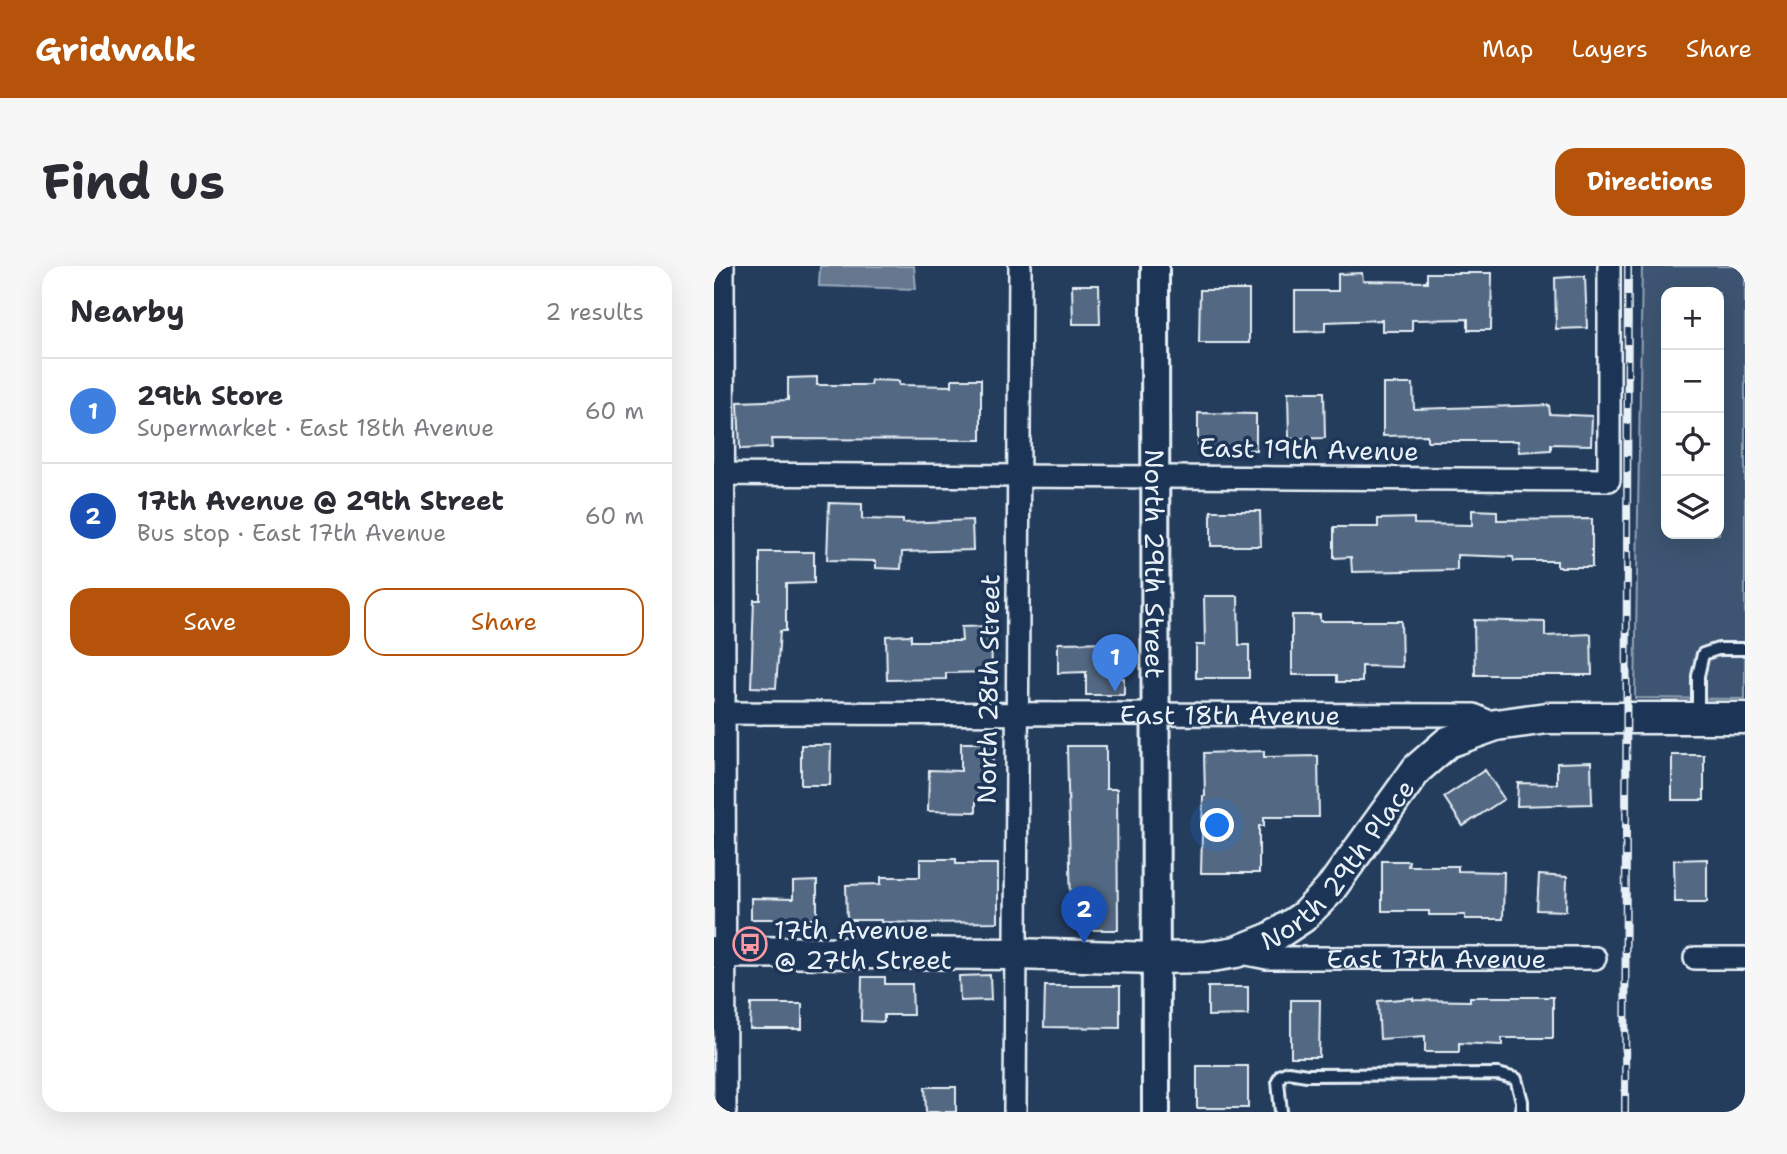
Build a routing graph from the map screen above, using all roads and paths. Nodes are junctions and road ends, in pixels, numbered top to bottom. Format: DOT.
graph roads {
  1 [pos="723,266"];
  2 [pos="1020,266"];
  3 [pos="1154,266"];
  4 [pos="1609,266"];
  5 [pos="718,474"];
  6 [pos="1019,475"];
  7 [pos="1155,476"];
  8 [pos="1745,649"];
  9 [pos="719,713"];
  10 [pos="1015,715"];
  11 [pos="1156,715"];
  12 [pos="1698,718"];
  13 [pos="1745,718"];
  14 [pos="1496,725"];
  15 [pos="720,952"];
  16 [pos="1236,952"];
  17 [pos="1014,954"];
  18 [pos="1156,958"];
  19 [pos="1595,958"];
  20 [pos="1695,958"];
  21 [pos="1745,958"];
  22 [pos="724,1112"];
  23 [pos="1015,1112"];
  24 [pos="1156,1112"];
  25 [pos="1281,1112"];
  26 [pos="1522,1112"];
  1 -- 5 [label="street"];
  2 -- 6 [label="street, North 28th Street"];
  3 -- 7 [label="street, North 29th Street"];
  4 -- 7 [label="street, East 19th Avenue"];
  5 -- 6 [label="street, East 19th Avenue"];
  5 -- 9 [label="street"];
  6 -- 7 [label="street, East 19th Avenue"];
  6 -- 10 [label="street, North 28th Street"];
  7 -- 11 [label="street, North 29th Street"];
  8 -- 12 [label="lane"];
  9 -- 10 [label="street, East 18th Avenue"];
  9 -- 15 [label="street"];
  10 -- 11 [label="street, East 18th Avenue"];
  10 -- 17 [label="street, North 28th Street"];
  11 -- 14 [label="street, East 18th Avenue"];
  11 -- 18 [label="street, North 29th Street"];
  12 -- 13 [label="main road, East 18th Avenue"];
  12 -- 14 [label="main road, East 18th Avenue"];
  14 -- 16 [label="main road, North 29th Place"];
  15 -- 17 [label="main road"];
  15 -- 22 [label="street"];
  16 -- 18 [label="main road, North 29th Place"];
  16 -- 19 [label="street, East 17th Avenue"];
  17 -- 18 [label="main road"];
  17 -- 23 [label="street, North 28th Street"];
  18 -- 24 [label="street, North 29th Street"];
  20 -- 21 [label="street"];
  25 -- 26 [label="lane"];
}
